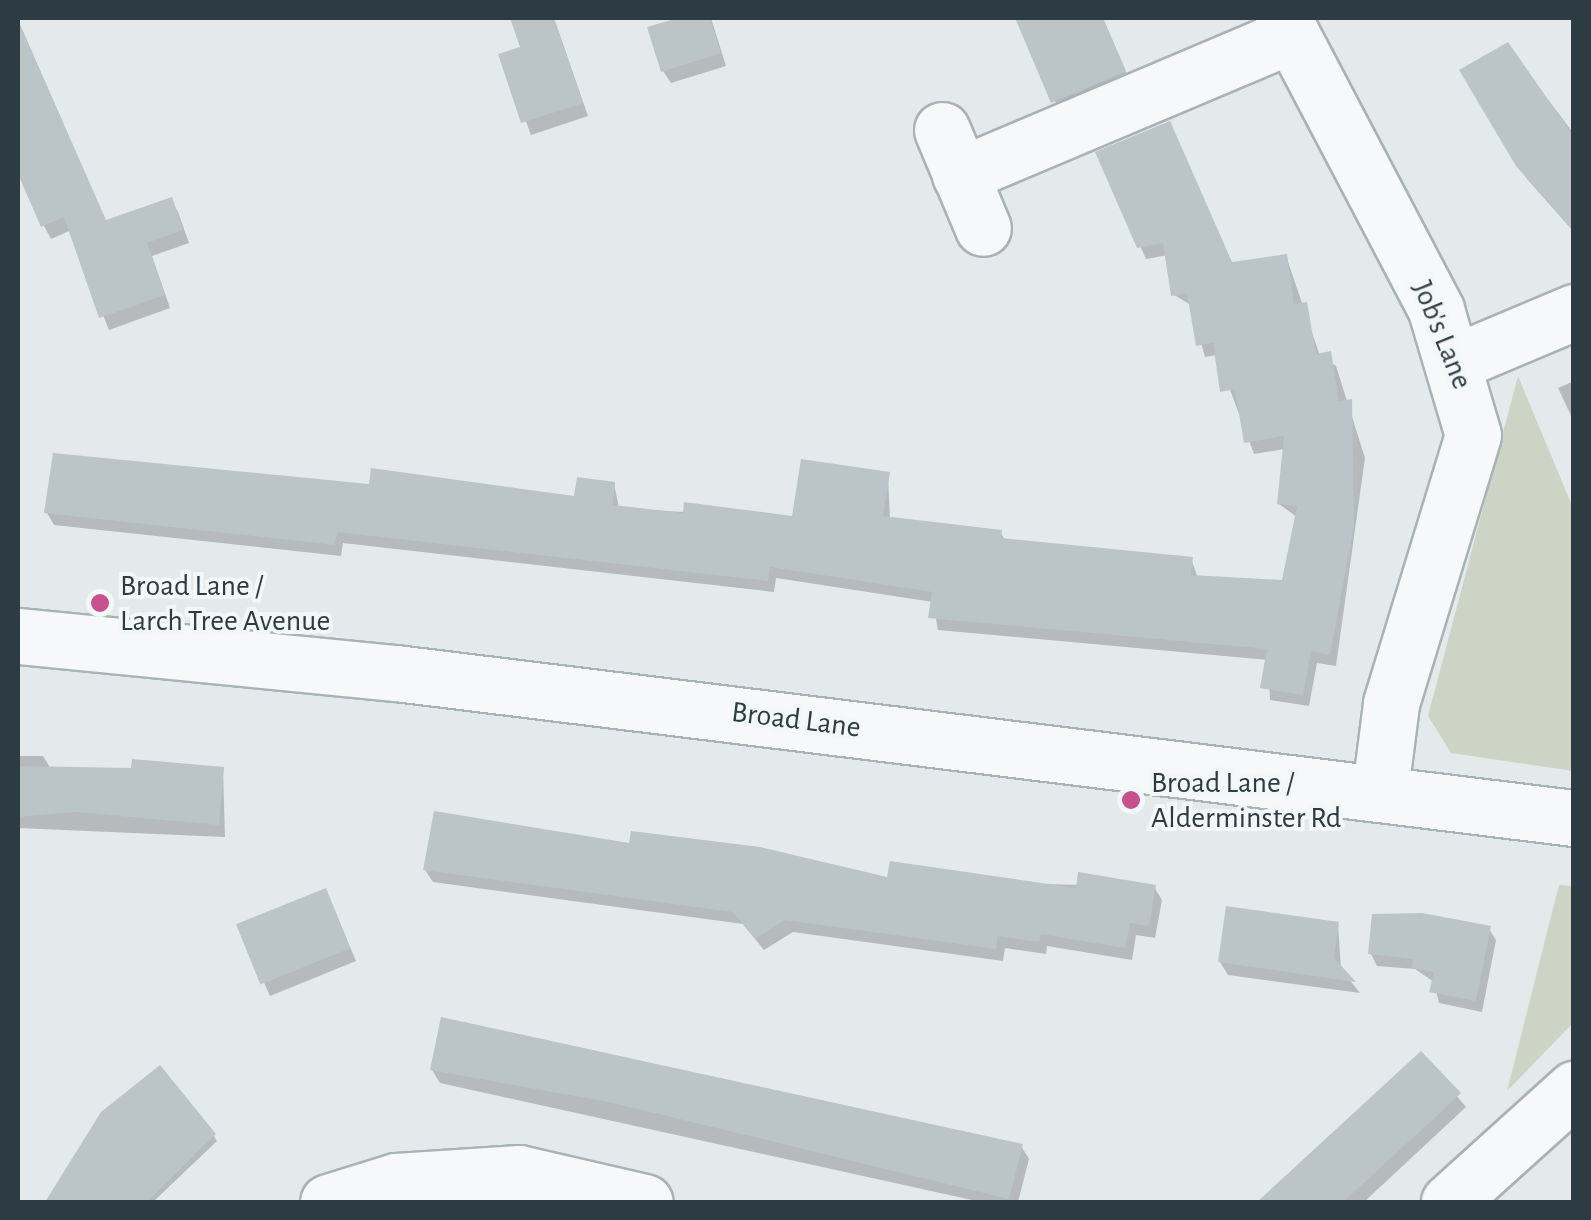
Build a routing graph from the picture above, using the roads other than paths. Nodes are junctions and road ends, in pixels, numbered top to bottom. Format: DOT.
graph roads {
  1 [pos="1288,26"];
  2 [pos="983,228"];
  3 [pos="1574,312"];
  4 [pos="1458,361"];
  5 [pos="18,636"];
  6 [pos="1380,790"];
  7 [pos="1574,818"];
  8 [pos="1574,1089"];
  9 [pos="328,1202"];
  10 [pos="645,1202"];
  11 [pos="1449,1202"];
  1 -- 2 [label="street"];
  1 -- 4 [label="street, Job's Lane"];
  3 -- 4 [label="street"];
  4 -- 6 [label="street, Job's Lane"];
  5 -- 6 [label="street, Broad Lane"];
  6 -- 7 [label="street, Broad Lane"];
  8 -- 11 [label="street"];
  9 -- 10 [label="street"];
}
